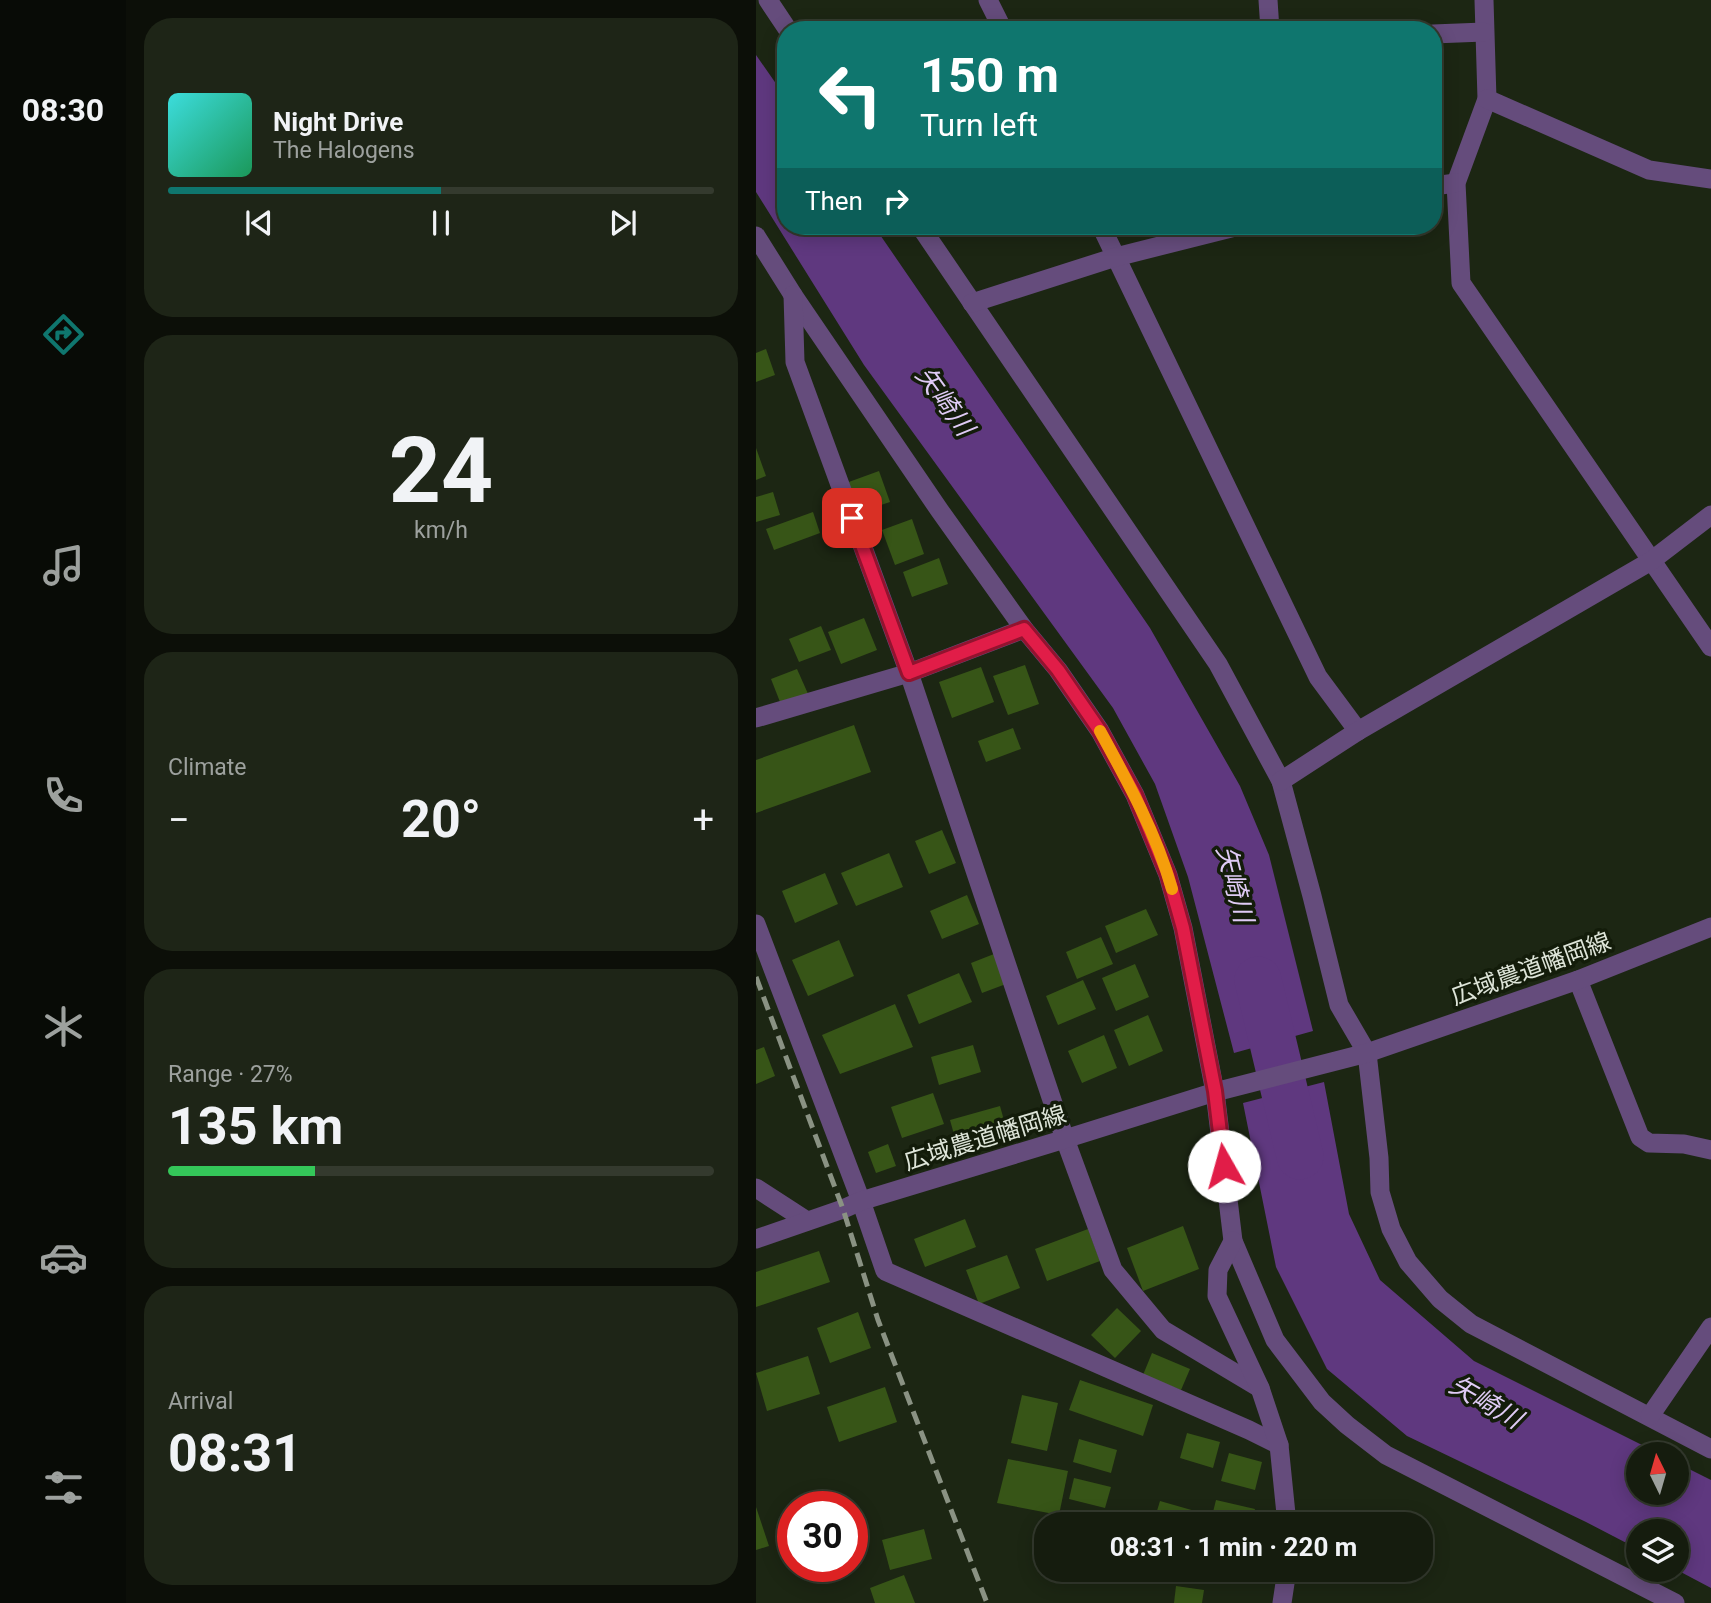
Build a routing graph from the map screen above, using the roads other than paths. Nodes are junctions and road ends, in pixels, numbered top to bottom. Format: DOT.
graph roads {
  1 [pos="768,0"];
  2 [pos="988,0"];
  3 [pos="1268,0"];
  4 [pos="1484,0"];
  5 [pos="782,21"];
  6 [pos="998,21"];
  7 [pos="1269,21"];
  8 [pos="1484,32"];
  9 [pos="1442,34"];
  10 [pos="1487,99"];
  11 [pos="1711,179"];
  12 [pos="1456,183"];
  13 [pos="1442,185"];
  14 [pos="926,235"];
  15 [pos="1105,235"];
  16 [pos="1203,235"];
  17 [pos="756,236"];
  18 [pos="1116,257"];
  19 [pos="793,295"];
  20 [pos="972,303"];
  21 [pos="1711,515"];
  22 [pos="1651,561"];
  23 [pos="1024,629"];
  24 [pos="1711,647"];
  25 [pos="909,673"];
  26 [pos="756,718"];
  27 [pos="1358,731"];
  28 [pos="1281,781"];
  29 [pos="756,924"];
  30 [pos="1711,927"];
  31 [pos="1578,980"];
  32 [pos="1367,1053"];
  33 [pos="1223,1090"];
  34 [pos="1065,1139"];
  35 [pos="1711,1150"];
  36 [pos="756,1188"];
  37 [pos="861,1201"];
  38 [pos="807,1221"];
  39 [pos="756,1239"];
  40 [pos="1233,1241"];
  41 [pos="1711,1327"];
  42 [pos="1260,1388"];
  43 [pos="1650,1416"];
  44 [pos="1279,1445"];
  45 [pos="1711,1449"];
  46 [pos="1286,1512"];
  47 [pos="1285,1582"];
  48 [pos="1282,1603"];
  49 [pos="1675,1603"];
  1 -- 5 [label="street"];
  2 -- 6 [label="street"];
  3 -- 7 [label="street"];
  4 -- 8 [label="street"];
  8 -- 9 [label="street"];
  8 -- 10 [label="street"];
  10 -- 11 [label="street"];
  10 -- 12 [label="street"];
  12 -- 13 [label="street"];
  12 -- 22 [label="street"];
  14 -- 20 [label="street"];
  15 -- 18 [label="street"];
  16 -- 18 [label="street"];
  17 -- 19 [label="street"];
  18 -- 20 [label="street"];
  18 -- 27 [label="street"];
  19 -- 23 [label="street"];
  19 -- 25 [label="street"];
  20 -- 28 [label="street"];
  21 -- 22 [label="street"];
  22 -- 24 [label="street"];
  22 -- 27 [label="street"];
  23 -- 25 [label="street"];
  23 -- 33 [label="street"];
  25 -- 26 [label="street"];
  25 -- 34 [label="street"];
  27 -- 28 [label="street"];
  28 -- 32 [label="street"];
  29 -- 37 [label="street"];
  30 -- 31 [label="street, 広域農道幡岡線"];
  31 -- 32 [label="street, 広域農道幡岡線"];
  31 -- 35 [label="street"];
  32 -- 33 [label="street, 広域農道幡岡線"];
  32 -- 43 [label="street"];
  33 -- 34 [label="street, 広域農道幡岡線"];
  33 -- 40 [label="street"];
  34 -- 37 [label="street, 広域農道幡岡線"];
  34 -- 42 [label="street"];
  36 -- 38 [label="street"];
  37 -- 38 [label="street, 広域農道幡岡線"];
  37 -- 44 [label="street"];
  38 -- 39 [label="street, 広域農道幡岡線"];
  40 -- 42 [label="street"];
  40 -- 49 [label="street"];
  41 -- 43 [label="street"];
  42 -- 44 [label="street"];
  43 -- 45 [label="street"];
  44 -- 46 [label="street"];
  47 -- 48 [label="street"];
}
